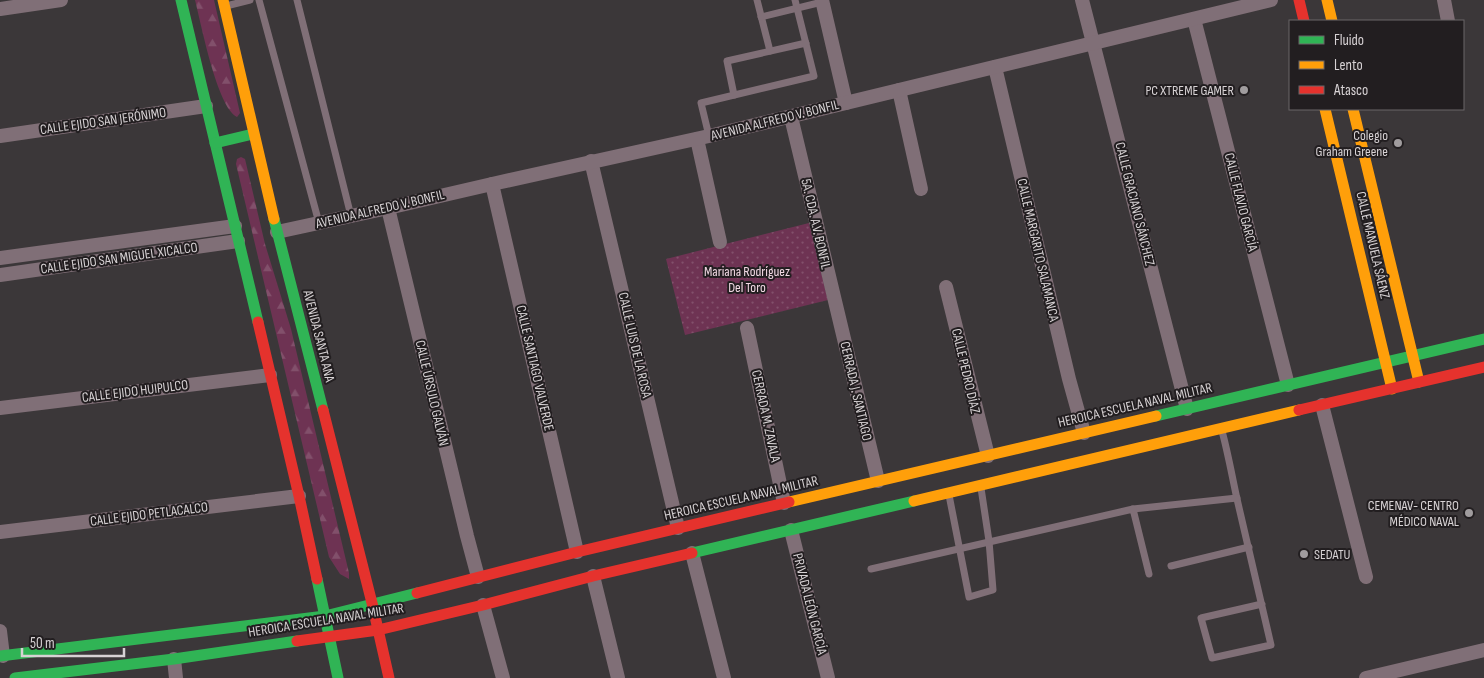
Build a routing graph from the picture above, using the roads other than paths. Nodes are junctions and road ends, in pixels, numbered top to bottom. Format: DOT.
graph roads {
  1 [pos="61,0"];
  2 [pos="181,0"];
  3 [pos="250,0"];
  4 [pos="258,0"];
  5 [pos="297,0"];
  6 [pos="758,0"];
  7 [pos="795,0"];
  8 [pos="1082,0"];
  9 [pos="1271,0"];
  10 [pos="1299,0"];
  11 [pos="1327,0"];
  12 [pos="1444,0"];
  13 [pos="822,1"];
  14 [pos="224,3"];
  15 [pos="797,8"];
  16 [pos="0,9"];
  17 [pos="761,17"];
  18 [pos="1194,19"];
  19 [pos="1304,20"];
  20 [pos="1332,20"];
  21 [pos="1448,20"];
  22 [pos="806,43"];
  23 [pos="1094,43"];
  24 [pos="770,51"];
  25 [pos="995,67"];
  26 [pos="899,90"];
  27 [pos="734,96"];
  28 [pos="846,103"];
  29 [pos="206,106"];
  30 [pos="1325,110"];
  31 [pos="1353,110"];
  32 [pos="791,117"];
  33 [pos="253,134"];
  34 [pos="0,136"];
  35 [pos="703,138"];
  36 [pos="215,143"];
  37 [pos="592,161"];
  38 [pos="492,184"];
  39 [pos="922,189"];
  40 [pos="388,208"];
  41 [pos="351,216"];
  42 [pos="319,223"];
  43 [pos="235,226"];
  44 [pos="277,232"];
  45 [pos="238,241"];
  46 [pos="720,242"];
  47 [pos="0,258"];
  48 [pos="0,275"];
  49 [pos="946,286"];
  50 [pos="834,300"];
  51 [pos="747,328"];
  52 [pos="1484,339"];
  53 [pos="1412,356"];
  54 [pos="1385,362"];
  55 [pos="1484,367"];
  56 [pos="270,375"];
  57 [pos="1419,382"];
  58 [pos="1288,385"];
  59 [pos="1392,389"];
  60 [pos="1322,405"];
  61 [pos="0,408"];
  62 [pos="1187,409"];
  63 [pos="1221,429"];
  64 [pos="1084,433"];
  65 [pos="988,456"];
  66 [pos="878,481"];
  67 [pos="980,485"];
  68 [pos="949,492"];
  69 [pos="299,496"];
  70 [pos="1237,498"];
  71 [pos="784,503"];
  72 [pos="1133,509"];
  73 [pos="678,528"];
  74 [pos="791,530"];
  75 [pos="0,532"];
  76 [pos="989,541"];
  77 [pos="1248,547"];
  78 [pos="959,549"];
  79 [pos="577,552"];
  80 [pos="692,553"];
  81 [pos="1171,566"];
  82 [pos="871,569"];
  83 [pos="1149,574"];
  84 [pos="593,576"];
  85 [pos="478,577"];
  86 [pos="1366,577"];
  87 [pos="372,603"];
  88 [pos="1262,604"];
  89 [pos="483,605"];
  90 [pos="324,616"];
  91 [pos="378,630"];
  92 [pos="0,631"];
  93 [pos="330,636"];
  94 [pos="1484,650"];
  95 [pos="2,656"];
  96 [pos="174,659"];
  97 [pos="1382,676"];
  98 [pos="15,678"];
  99 [pos="176,678"];
  100 [pos="338,678"];
  101 [pos="389,678"];
  102 [pos="503,678"];
  103 [pos="618,678"];
  104 [pos="724,678"];
  105 [pos="828,678"];
  106 [pos="1366,678"];
  1 -- 16 [label="street"];
  2 -- 29 [label="main road"];
  3 -- 14 [label="lane"];
  4 -- 42 [label="lane"];
  5 -- 41 [label="lane"];
  6 -- 17 [label="lane"];
  7 -- 15 [label="lane"];
  8 -- 23 [label="street, CALLE GRACIANO SÁNCHEZ"];
  9 -- 18 [label="street, AVENIDA ALFREDO V. BONFIL"];
  10 -- 19 [label="main road"];
  11 -- 20 [label="main road"];
  12 -- 21 [label="street"];
  13 -- 15 [label="lane"];
  13 -- 28 [label="street"];
  14 -- 33 [label="main road, AVENIDA SANTA ANA"];
  15 -- 17 [label="lane"];
  15 -- 22 [label="lane"];
  17 -- 24 [label="lane"];
  18 -- 23 [label="street, AVENIDA ALFREDO V. BONFIL"];
  18 -- 58 [label="street, CALLE FLAVIO GARCÍA"];
  22 -- 24 [label="lane"];
  22 -- 27 [label="lane"];
  23 -- 25 [label="street, AVENIDA ALFREDO V. BONFIL"];
  23 -- 62 [label="street, CALLE GRACIANO SÁNCHEZ"];
  24 -- 27 [label="lane"];
  25 -- 26 [label="street, AVENIDA ALFREDO V. BONFIL"];
  25 -- 64 [label="street, CALLE MARGARITO SALAMANCA"];
  26 -- 28 [label="street, AVENIDA ALFREDO V. BONFIL"];
  26 -- 39 [label="street"];
  27 -- 35 [label="lane"];
  28 -- 32 [label="street, AVENIDA ALFREDO V. BONFIL"];
  29 -- 34 [label="street, CALLE EJIDO SAN JERÓNIMO"];
  29 -- 36 [label="main road"];
  30 -- 54 [label="main road, CALLE MANUELA SÁENZ"];
  31 -- 53 [label="main road, CALLE MANUELA SÁENZ"];
  32 -- 35 [label="street, AVENIDA ALFREDO V. BONFIL"];
  32 -- 50 [label="street, 5A. CDA. A.V. BONFIL"];
  33 -- 36 [label="main road"];
  33 -- 44 [label="main road, AVENIDA SANTA ANA"];
  35 -- 37 [label="street, AVENIDA ALFREDO V. BONFIL"];
  35 -- 46 [label="street"];
  36 -- 43 [label="main road"];
  37 -- 38 [label="street, AVENIDA ALFREDO V. BONFIL"];
  37 -- 73 [label="street, CALLE LUIS DE LA ROSA"];
  38 -- 40 [label="street, AVENIDA ALFREDO V. BONFIL"];
  38 -- 79 [label="street, CALLE SANTIAGO VALVERDE"];
  40 -- 41 [label="street, AVENIDA ALFREDO V. BONFIL"];
  40 -- 85 [label="street, CALLE ÚRSULO GALVÁN"];
  41 -- 42 [label="street, AVENIDA ALFREDO V. BONFIL"];
  42 -- 44 [label="street, AVENIDA ALFREDO V. BONFIL"];
  43 -- 45 [label="main road"];
  43 -- 47 [label="street, CALLE EJIDO SAN MIGUEL XICALCO"];
  44 -- 87 [label="main road, AVENIDA SANTA ANA"];
  45 -- 48 [label="street, CALLE EJIDO SAN MIGUEL XICALCO"];
  45 -- 56 [label="main road"];
  49 -- 65 [label="street, CALLE PEDRO DÍAZ"];
  50 -- 66 [label="street, CERRADA J. SANTIAGO"];
  51 -- 71 [label="street, CERRADA M. ZAVALA"];
  52 -- 53 [label="main road, HEROICA ESCUELA NAVAL MILITAR"];
  53 -- 54 [label="main road, HEROICA ESCUELA NAVAL MILITAR"];
  53 -- 57 [label="main road, CALLE MANUELA SÁENZ"];
  54 -- 58 [label="main road, HEROICA ESCUELA NAVAL MILITAR"];
  54 -- 59 [label="main road, CALLE MANUELA SÁENZ"];
  55 -- 57 [label="main road, HEROICA ESCUELA NAVAL MILITAR"];
  56 -- 61 [label="street, CALLE EJIDO HUIPULCO"];
  56 -- 69 [label="main road"];
  57 -- 59 [label="main road, HEROICA ESCUELA NAVAL MILITAR"];
  58 -- 62 [label="main road, HEROICA ESCUELA NAVAL MILITAR"];
  59 -- 60 [label="main road, HEROICA ESCUELA NAVAL MILITAR"];
  60 -- 63 [label="main road, HEROICA ESCUELA NAVAL MILITAR"];
  60 -- 86 [label="street"];
  62 -- 64 [label="main road, HEROICA ESCUELA NAVAL MILITAR"];
  63 -- 67 [label="main road, HEROICA ESCUELA NAVAL MILITAR"];
  63 -- 70 [label="lane"];
  64 -- 65 [label="main road, HEROICA ESCUELA NAVAL MILITAR"];
  65 -- 66 [label="main road, HEROICA ESCUELA NAVAL MILITAR"];
  66 -- 71 [label="main road, HEROICA ESCUELA NAVAL MILITAR"];
  67 -- 68 [label="main road, HEROICA ESCUELA NAVAL MILITAR"];
  67 -- 76 [label="lane"];
  68 -- 74 [label="main road, HEROICA ESCUELA NAVAL MILITAR"];
  68 -- 78 [label="lane"];
  69 -- 75 [label="street, CALLE EJIDO PETLACALCO"];
  69 -- 90 [label="main road"];
  70 -- 72 [label="lane"];
  70 -- 77 [label="lane"];
  71 -- 73 [label="main road, HEROICA ESCUELA NAVAL MILITAR"];
  72 -- 76 [label="lane"];
  72 -- 83 [label="lane"];
  73 -- 79 [label="main road, HEROICA ESCUELA NAVAL MILITAR"];
  74 -- 80 [label="main road, HEROICA ESCUELA NAVAL MILITAR"];
  74 -- 105 [label="street, PRIVADA LEÓN GARCÍA"];
  76 -- 78 [label="lane"];
  76 -- 78 [label="lane"];
  77 -- 81 [label="lane"];
  77 -- 88 [label="lane"];
  78 -- 82 [label="lane"];
  79 -- 85 [label="main road, HEROICA ESCUELA NAVAL MILITAR"];
  80 -- 84 [label="main road, HEROICA ESCUELA NAVAL MILITAR"];
  80 -- 104 [label="street"];
  84 -- 89 [label="main road, HEROICA ESCUELA NAVAL MILITAR"];
  84 -- 103 [label="street"];
  85 -- 87 [label="main road, HEROICA ESCUELA NAVAL MILITAR"];
  87 -- 90 [label="main road, HEROICA ESCUELA NAVAL MILITAR"];
  87 -- 91 [label="main road, AVENIDA SANTA ANA"];
  88 -- 88 [label="lane"];
  89 -- 91 [label="main road, HEROICA ESCUELA NAVAL MILITAR"];
  89 -- 102 [label="street"];
  90 -- 93 [label="main road"];
  90 -- 95 [label="main road, HEROICA ESCUELA NAVAL MILITAR"];
  91 -- 93 [label="main road, HEROICA ESCUELA NAVAL MILITAR"];
  91 -- 101 [label="main road, AVENIDA SANTA ANA"];
  92 -- 95 [label="street"];
  93 -- 96 [label="main road, HEROICA ESCUELA NAVAL MILITAR"];
  93 -- 100 [label="main road"];
  94 -- 97 [label="street"];
  96 -- 98 [label="main road, HEROICA ESCUELA NAVAL MILITAR"];
  96 -- 99 [label="street"];
  97 -- 106 [label="street"];
}
